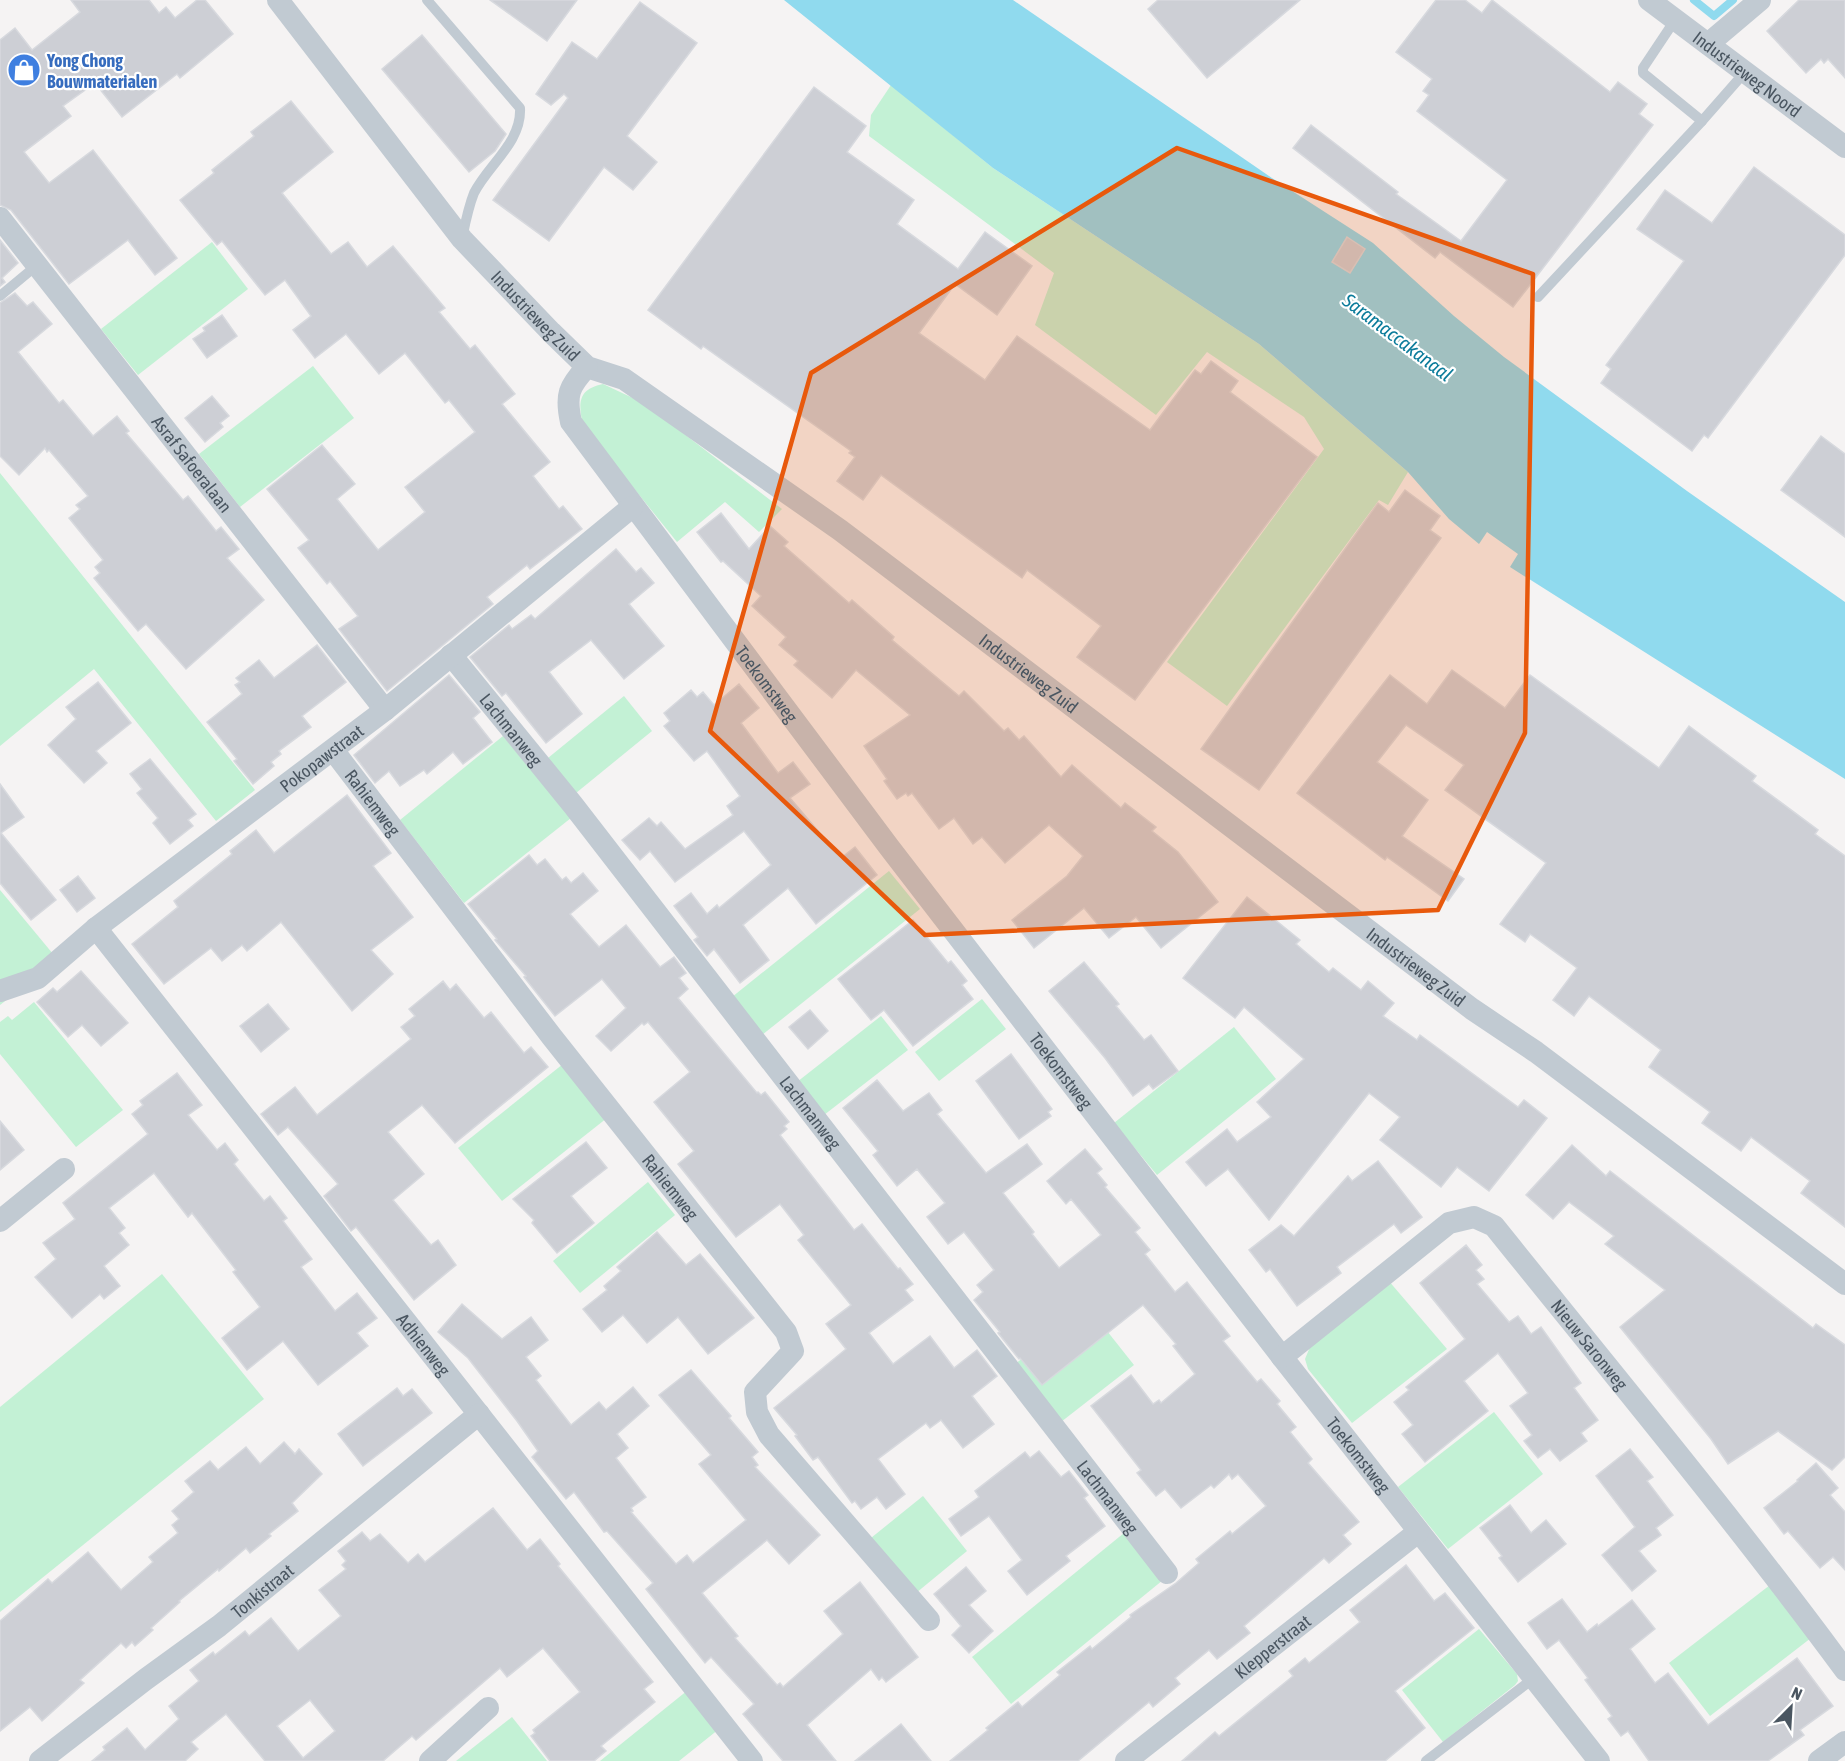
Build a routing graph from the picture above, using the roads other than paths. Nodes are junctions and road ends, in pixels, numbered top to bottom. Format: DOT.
graph roads {
  1 [pos="278,0"];
  2 [pos="427,0"];
  3 [pos="1649,0"];
  4 [pos="1760,0"];
  5 [pos="1675,20"];
  6 [pos="1708,44"];
  7 [pos="1745,72"];
  8 [pos="1702,121"];
  9 [pos="1845,147"];
  10 [pos="0,218"];
  11 [pos="462,239"];
  12 [pos="36,266"];
  13 [pos="0,296"];
  14 [pos="1538,297"];
  15 [pos="587,367"];
  16 [pos="632,507"];
  17 [pos="451,655"];
  18 [pos="385,710"];
  19 [pos="333,750"];
  20 [pos="96,928"];
  21 [pos="0,991"];
  22 [pos="64,1169"];
  23 [pos="0,1221"];
  24 [pos="1845,1284"];
  25 [pos="1282,1357"];
  26 [pos="479,1414"];
  27 [pos="1418,1532"];
  28 [pos="1167,1573"];
  29 [pos="930,1620"];
  30 [pos="1845,1670"];
  31 [pos="1534,1678"];
  32 [pos="488,1708"];
  33 [pos="1845,1742"];
  34 [pos="40,1761"];
  35 [pos="430,1761"];
  36 [pos="752,1761"];
  37 [pos="1126,1761"];
  38 [pos="1426,1761"];
  39 [pos="1599,1761"];
  40 [pos="1819,1761"];
  1 -- 11 [label="street, Industrieweg Zuid"];
  2 -- 11 [label="lane"];
  3 -- 5 [label="street, Industrieweg Noord"];
  4 -- 6 [label="street"];
  5 -- 6 [label="street, Industrieweg Noord"];
  5 -- 8 [label="lane"];
  6 -- 7 [label="street, Industrieweg Noord"];
  7 -- 8 [label="lane"];
  7 -- 9 [label="street, Industrieweg Noord"];
  8 -- 14 [label="lane"];
  10 -- 12 [label="street, Asraf Safoeralaan"];
  11 -- 15 [label="street, Industrieweg Zuid"];
  12 -- 13 [label="lane"];
  12 -- 18 [label="street, Asraf Safoeralaan"];
  15 -- 16 [label="street, Toekomstweg"];
  15 -- 24 [label="street, Industrieweg Zuid"];
  16 -- 17 [label="street, Pokopawstraat"];
  16 -- 25 [label="street, Toekomstweg"];
  17 -- 18 [label="street, Pokopawstraat"];
  17 -- 28 [label="street, Lachmanweg"];
  18 -- 19 [label="street, Pokopawstraat"];
  19 -- 20 [label="street, Pokopawstraat"];
  19 -- 29 [label="street, Rahiemweg"];
  20 -- 21 [label="street, Pokopawstraat"];
  20 -- 26 [label="street, Adhienweg"];
  22 -- 23 [label="street"];
  25 -- 27 [label="street, Toekomstweg"];
  25 -- 30 [label="street, Nieuw Saronweg"];
  26 -- 34 [label="street, Tonkistraat"];
  26 -- 36 [label="street, Adhienweg"];
  27 -- 31 [label="street, Toekomstweg"];
  27 -- 37 [label="street, Klepperstraat"];
  31 -- 38 [label="lane"];
  31 -- 39 [label="street, Toekomstweg"];
  32 -- 35 [label="street"];
  33 -- 40 [label="street"];
}
